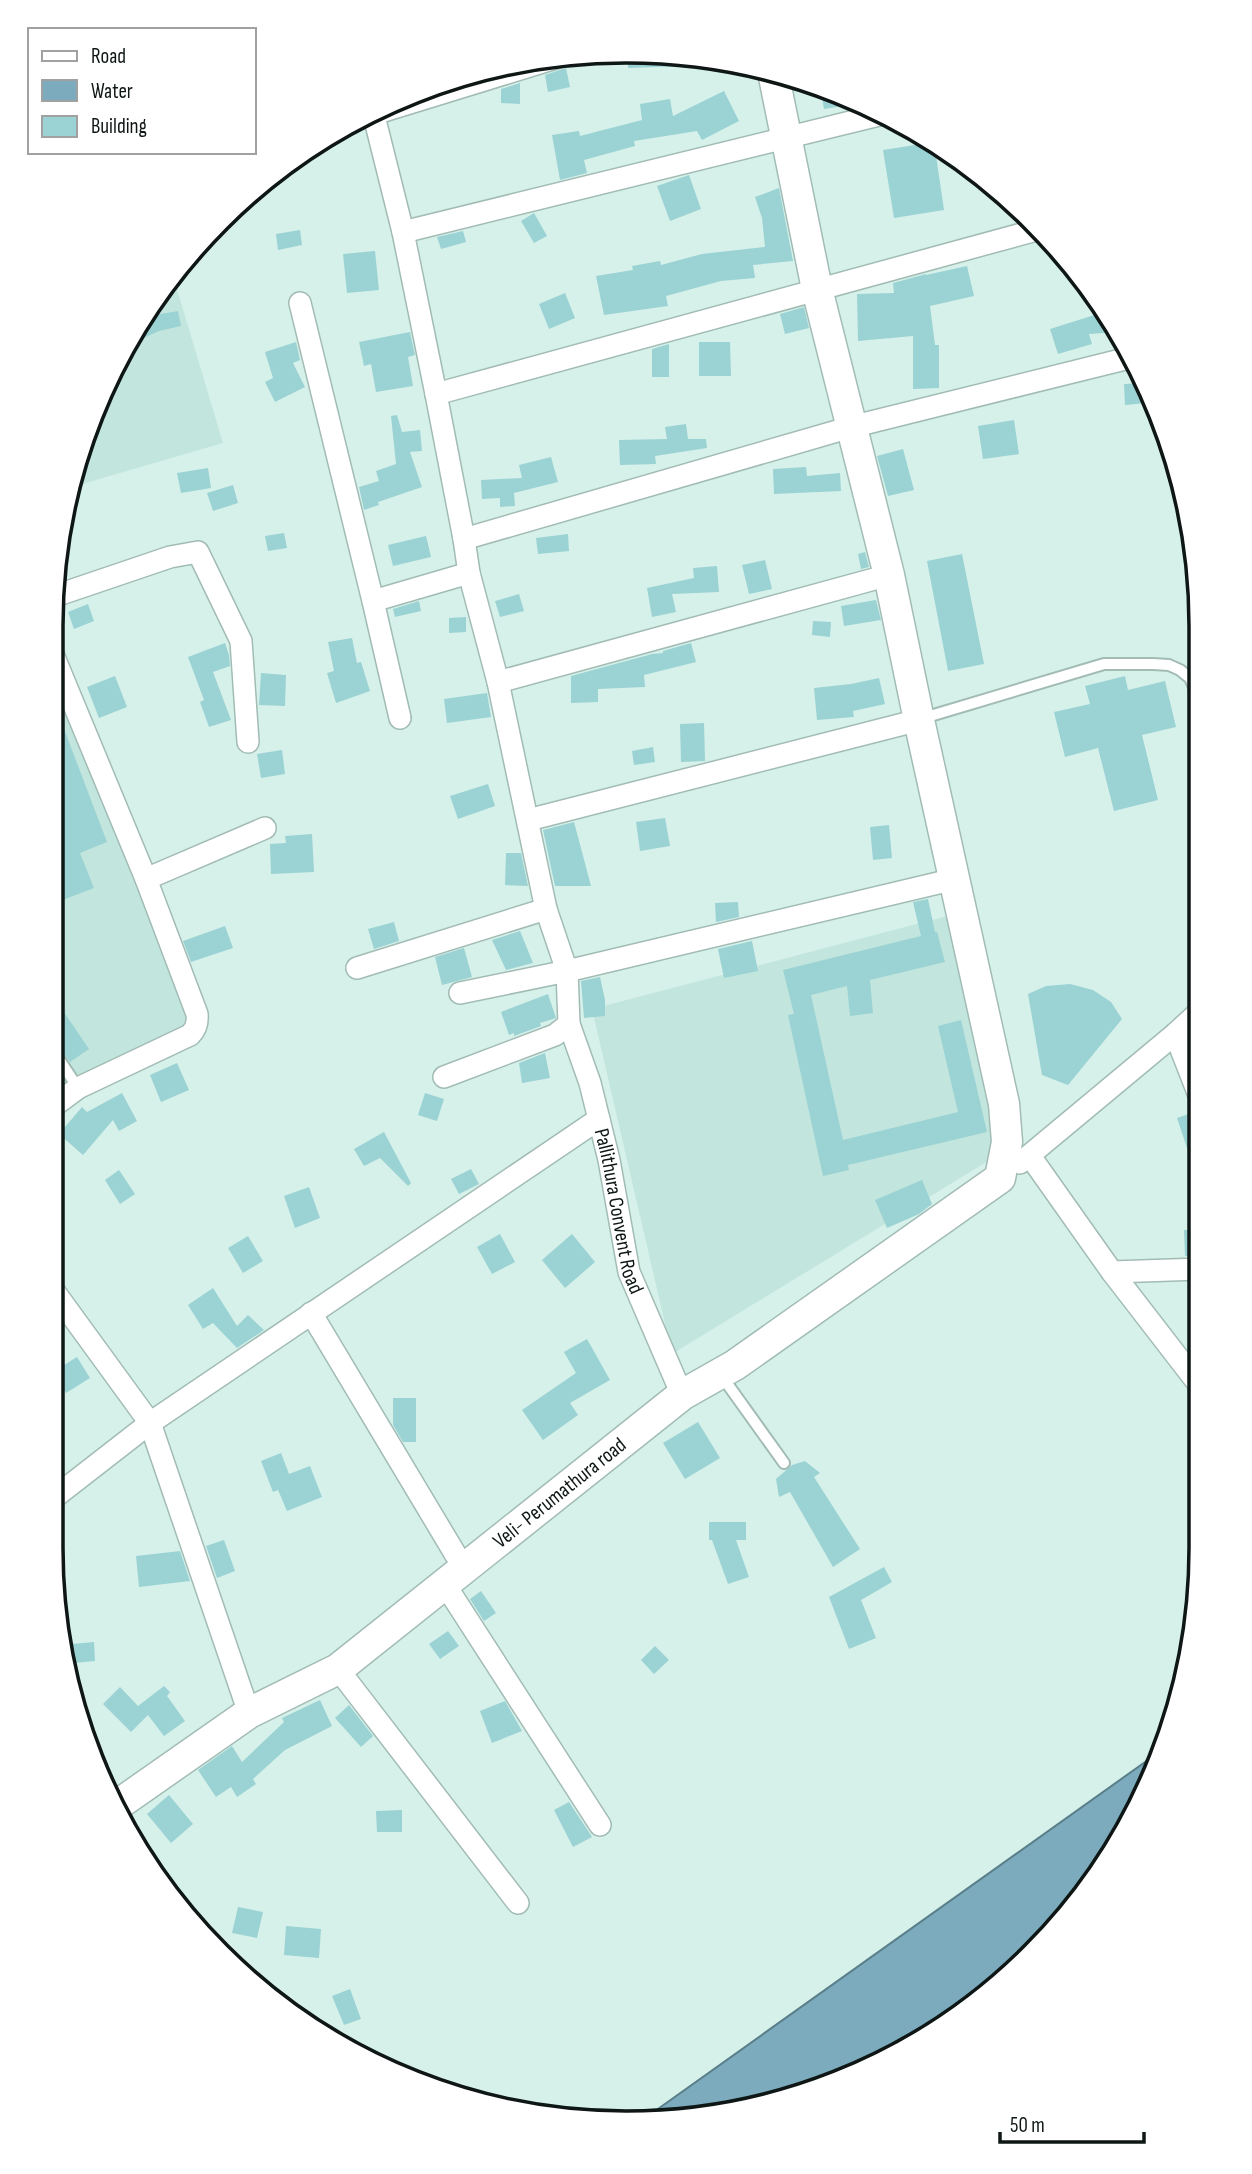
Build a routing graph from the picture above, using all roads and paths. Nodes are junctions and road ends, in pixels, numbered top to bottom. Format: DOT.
graph roads {
  1 [pos="775,83"];
  2 [pos="868,118"];
  3 [pos="375,122"];
  4 [pos="787,139"];
  5 [pos="402,232"];
  6 [pos="1028,232"];
  7 [pos="817,289"];
  8 [pos="300,303"];
  9 [pos="1122,360"];
  10 [pos="436,394"];
  11 [pos="851,427"];
  12 [pos="464,539"];
  13 [pos="469,573"];
  14 [pos="889,575"];
  15 [pos="64,593"];
  16 [pos="373,601"];
  17 [pos="1189,677"];
  18 [pos="63,678"];
  19 [pos="498,681"];
  20 [pos="400,718"];
  21 [pos="919,720"];
  22 [pos="248,742"];
  23 [pos="528,820"];
  24 [pos="265,828"];
  25 [pos="146,878"];
  26 [pos="955,879"];
  27 [pos="546,909"];
  28 [pos="357,968"];
  29 [pos="568,971"];
  30 [pos="460,993"];
  31 [pos="1189,1021"];
  32 [pos="569,1024"];
  33 [pos="1175,1034"];
  34 [pos="63,1065"];
  35 [pos="1189,1070"];
  36 [pos="444,1077"];
  37 [pos="78,1088"];
  38 [pos="63,1099"];
  39 [pos="599,1119"];
  40 [pos="1030,1156"];
  41 [pos="1000,1178"];
  42 [pos="1189,1269"];
  43 [pos="1112,1272"];
  44 [pos="63,1303"];
  45 [pos="311,1313"];
  46 [pos="1189,1372"];
  47 [pos="719,1373"];
  48 [pos="682,1395"];
  49 [pos="150,1423"];
  50 [pos="784,1463"];
  51 [pos="63,1491"];
  52 [pos="454,1575"];
  53 [pos="338,1669"];
  54 [pos="249,1713"];
  55 [pos="123,1801"];
  56 [pos="600,1825"];
  57 [pos="518,1903"];
  1 -- 4 [label="main road"];
  2 -- 4 [label="street"];
  3 -- 5 [label="street, Pallithura Convent Road"];
  4 -- 5 [label="street"];
  4 -- 7 [label="main road"];
  5 -- 10 [label="street, Pallithura Convent Road"];
  6 -- 7 [label="street"];
  7 -- 10 [label="street"];
  7 -- 11 [label="main road"];
  8 -- 16 [label="street"];
  9 -- 11 [label="street"];
  10 -- 12 [label="street, Pallithura Convent Road"];
  11 -- 12 [label="street"];
  11 -- 14 [label="main road"];
  12 -- 13 [label="street, Pallithura Convent Road"];
  13 -- 16 [label="street"];
  13 -- 19 [label="street, Pallithura Convent Road"];
  14 -- 19 [label="street"];
  14 -- 21 [label="main road"];
  15 -- 22 [label="street"];
  16 -- 20 [label="street"];
  17 -- 21 [label="lane"];
  18 -- 25 [label="street"];
  19 -- 23 [label="street, Pallithura Convent Road"];
  21 -- 23 [label="street"];
  21 -- 26 [label="main road"];
  23 -- 27 [label="street, Pallithura Convent Road"];
  24 -- 25 [label="street"];
  25 -- 37 [label="street"];
  26 -- 29 [label="street"];
  26 -- 41 [label="main road"];
  27 -- 28 [label="street"];
  27 -- 29 [label="street, Pallithura Convent Road"];
  29 -- 30 [label="street"];
  29 -- 32 [label="street, Pallithura Convent Road"];
  31 -- 33 [label="street"];
  32 -- 36 [label="street"];
  32 -- 39 [label="street, Pallithura Convent Road"];
  33 -- 35 [label="street"];
  33 -- 40 [label="street"];
  34 -- 37 [label="lane"];
  37 -- 38 [label="street"];
  39 -- 45 [label="street"];
  39 -- 48 [label="street, Pallithura Convent Road"];
  40 -- 41 [label="street"];
  40 -- 43 [label="street"];
  41 -- 47 [label="main road, Veli- Perumathura road"];
  42 -- 43 [label="street"];
  43 -- 46 [label="street"];
  44 -- 49 [label="street"];
  45 -- 49 [label="street"];
  45 -- 52 [label="street"];
  47 -- 48 [label="main road, Veli- Perumathura road"];
  47 -- 50 [label="lane"];
  48 -- 52 [label="main road, Veli- Perumathura road"];
  49 -- 51 [label="street"];
  49 -- 54 [label="street"];
  52 -- 53 [label="main road, Veli- Perumathura road"];
  52 -- 56 [label="street"];
  53 -- 54 [label="main road, Veli- Perumathura road"];
  53 -- 57 [label="street"];
  54 -- 55 [label="main road, Veli- Perumathura road"];
}
